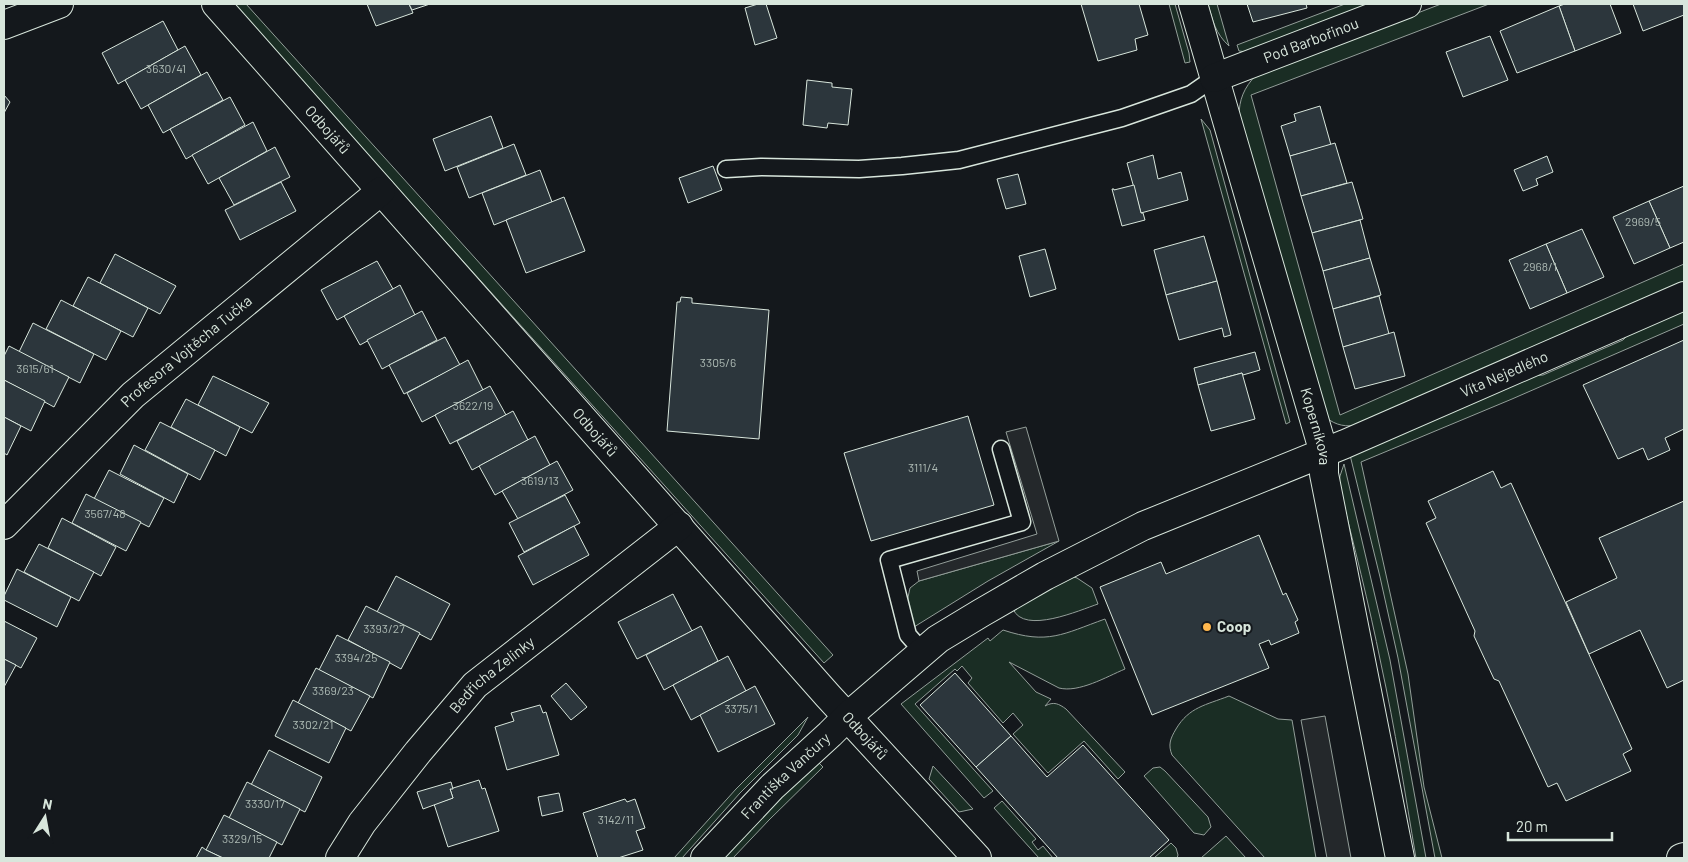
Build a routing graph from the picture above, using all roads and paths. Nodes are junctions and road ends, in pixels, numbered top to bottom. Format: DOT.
graph roads {
  1 [pos="59,4"];
  2 [pos="216,4"];
  3 [pos="1193,4"];
  4 [pos="1407,4"];
  5 [pos="4,25"];
  6 [pos="1214,78"];
  7 [pos="726,169"];
  8 [pos="381,191"];
  9 [pos="1684,296"];
  10 [pos="1001,449"];
  11 [pos="1324,453"];
  12 [pos="4,525"];
  13 [pos="679,526"];
  14 [pos="930,646"];
  15 [pos="847,717"];
  16 [pos="1684,856"];
  17 [pos="340,858"];
  18 [pos="705,858"];
  19 [pos="977,858"];
  20 [pos="1400,858"];
  21 [pos="1680,858"];
  1 -- 5 [label="street"];
  2 -- 8 [label="street, Odbojářů"];
  3 -- 6 [label="street, Koperníkova"];
  4 -- 6 [label="street, Pod Barbořinou"];
  6 -- 7 [label="lane"];
  6 -- 11 [label="street, Koperníkova"];
  8 -- 12 [label="street, Profesora Vojtěcha Tučka"];
  8 -- 13 [label="street, Odbojářů"];
  9 -- 11 [label="street, Víta Nejedlého"];
  10 -- 14 [label="lane"];
  11 -- 14 [label="street, Víta Nejedlého"];
  11 -- 20 [label="street, Koperníkova"];
  13 -- 15 [label="street, Odbojářů"];
  13 -- 17 [label="street, Bedřicha Zelinky"];
  14 -- 15 [label="street, Františka Vančury"];
  15 -- 18 [label="street, Františka Vančury"];
  15 -- 19 [label="street, Odbojářů"];
  16 -- 21 [label="street"];
}
